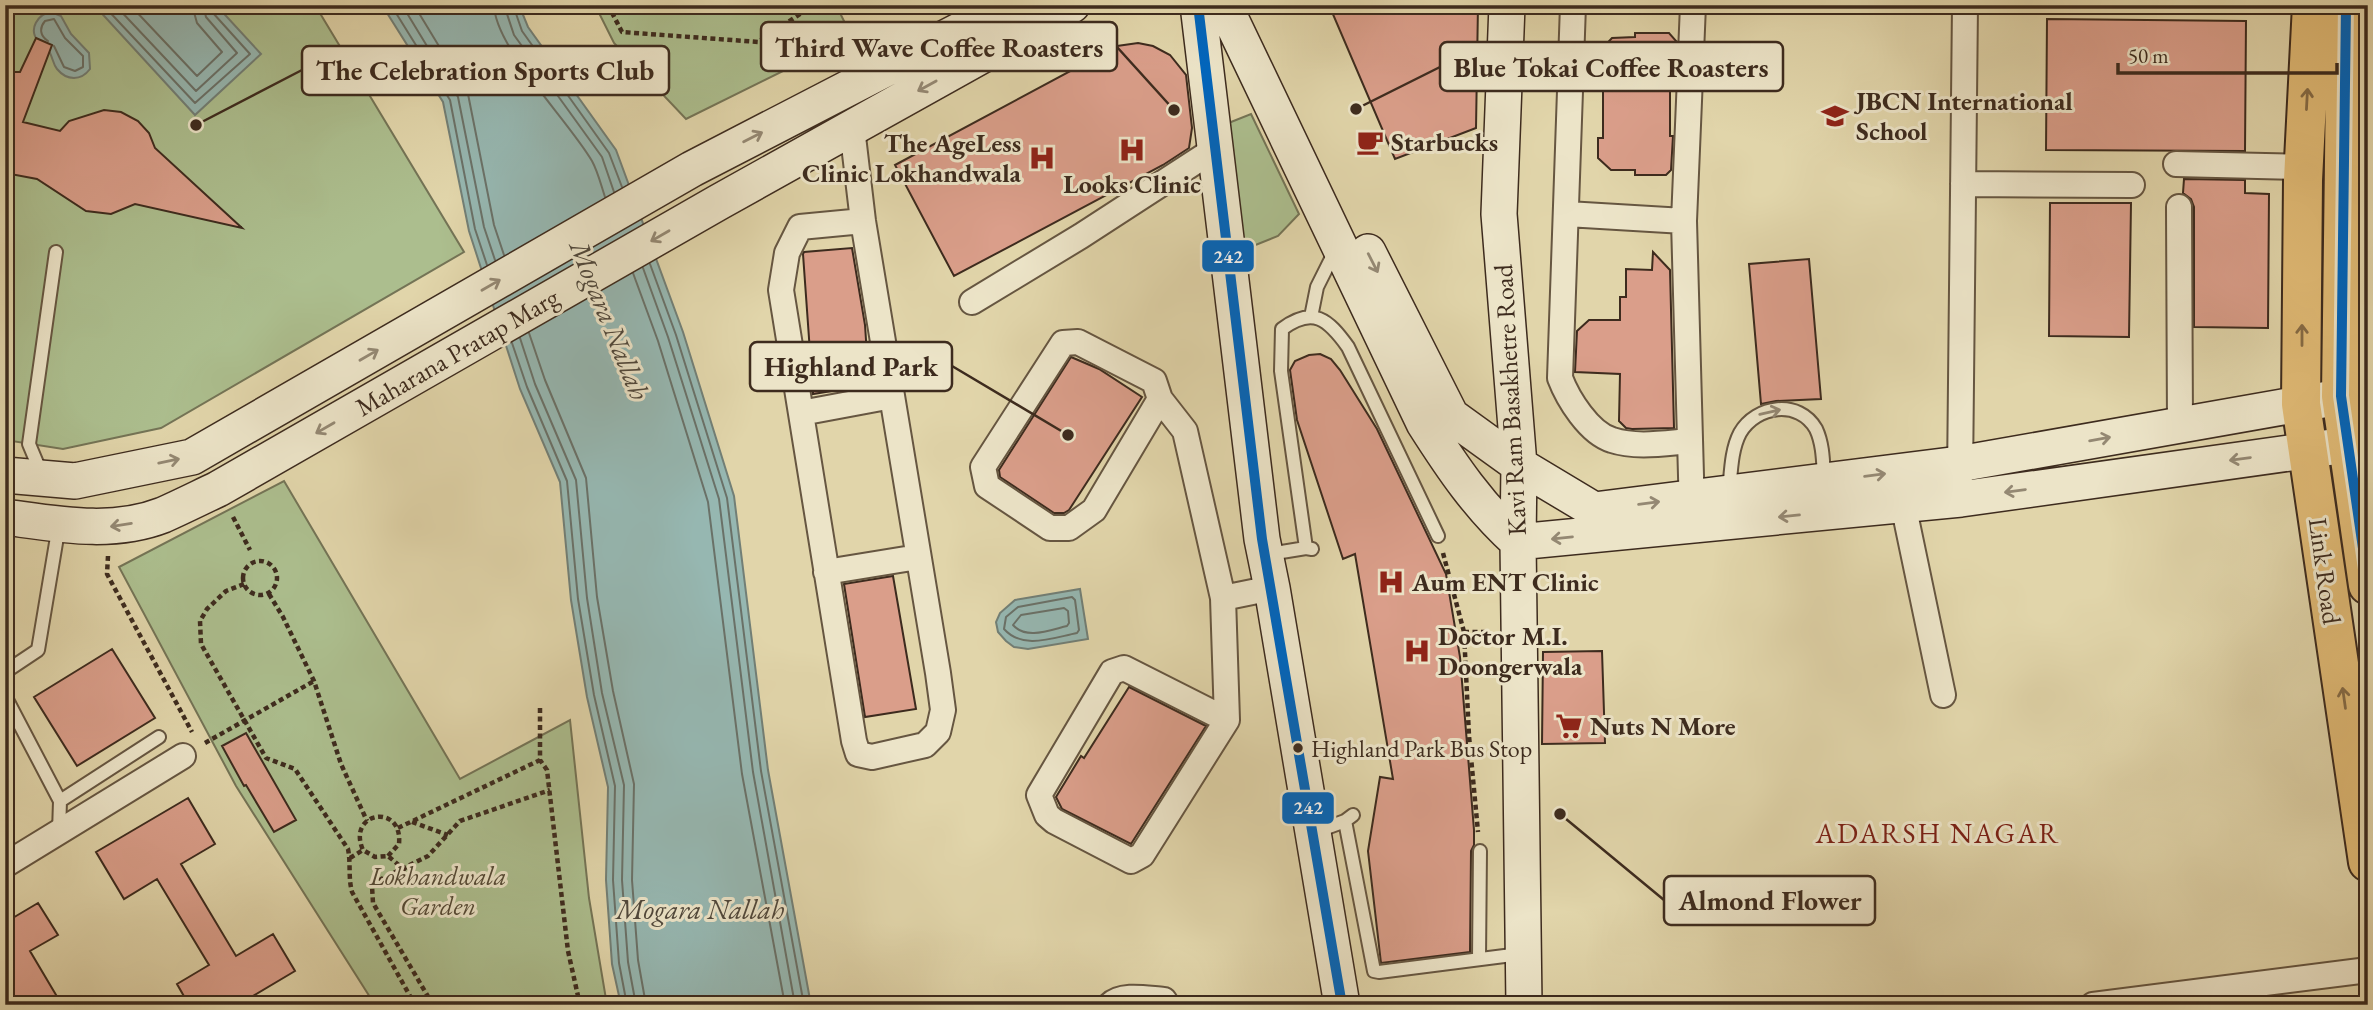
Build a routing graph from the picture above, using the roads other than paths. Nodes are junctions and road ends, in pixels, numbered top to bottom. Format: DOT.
graph roads {
  1 [pos="1009,5"];
  2 [pos="1072,5"];
  3 [pos="1198,5"];
  4 [pos="1224,5"];
  5 [pos="1242,5"];
  6 [pos="1507,5"];
  7 [pos="1573,5"];
  8 [pos="1693,5"];
  9 [pos="1965,5"];
  10 [pos="2312,5"];
  11 [pos="2346,5"];
  12 [pos="852,128"];
  13 [pos="1215,149"];
  14 [pos="2176,164"];
  15 [pos="2304,167"];
  16 [pos="1963,184"];
  17 [pos="2132,185"];
  18 [pos="2179,207"];
  19 [pos="1567,215"];
  20 [pos="863,221"];
  21 [pos="1685,221"];
  22 [pos="1338,245"];
  23 [pos="56,252"];
  24 [pos="972,302"];
  25 [pos="1311,317"];
  26 [pos="2354,394"];
  27 [pos="892,396"];
  28 [pos="1160,399"];
  29 [pos="2301,404"];
  30 [pos="801,413"];
  31 [pos="2180,425"];
  32 [pos="1690,441"];
  33 [pos="2357,443"];
  34 [pos="2308,449"];
  35 [pos="1959,464"];
  36 [pos="1519,465"];
  37 [pos="5,475"];
  38 [pos="43,478"];
  39 [pos="1824,481"];
  40 [pos="1729,493"];
  41 [pos="1961,499"];
  42 [pos="1903,504"];
  43 [pos="1692,511"];
  44 [pos="5,517"];
  45 [pos="59,524"];
  46 [pos="1438,536"];
  47 [pos="1518,542"];
  48 [pos="918,557"];
  49 [pos="1269,571"];
  50 [pos="827,572"];
  51 [pos="2368,585"];
  52 [pos="1223,598"];
  53 [pos="5,671"];
  54 [pos="1943,695"];
  55 [pos="5,696"];
  56 [pos="1227,720"];
  57 [pos="159,737"];
  58 [pos="189,746"];
  59 [pos="60,801"];
  60 [pos="59,832"];
  61 [pos="1312,832"];
  62 [pos="1480,851"];
  63 [pos="2368,862"];
  64 [pos="5,865"];
  65 [pos="1525,954"];
  66 [pos="1479,958"];
  67 [pos="2368,970"];
  68 [pos="1110,1005"];
  69 [pos="1167,1005"];
  70 [pos="1342,1005"];
  71 [pos="1524,1005"];
  72 [pos="2092,1005"];
  38 -- 1 [label="main road, Maharana Pratap Marg, one-way"];
  2 -- 12 [label="main road, Maharana Pratap Marg, one-way"];
  3 -- 13 [label="main road"];
  4 -- 22 [label="main road"];
  5 -- 36 [label="main road, one-way"];
  6 -- 36 [label="main road, Kavi Ram Basakhetre Road"];
  7 -- 19 [label="street"];
  8 -- 21 [label="street"];
  9 -- 16 [label="street"];
  15 -- 10 [label="main road, Link Road, one-way"];
  11 -- 26 [label="main road, Link Road"];
  12 -- 20 [label="street"];
  12 -- 45 [label="main road, Maharana Pratap Marg, one-way"];
  13 -- 24 [label="street"];
  13 -- 49 [label="main road"];
  14 -- 15 [label="street"];
  29 -- 15 [label="main road, Link Road, one-way"];
  16 -- 17 [label="street"];
  16 -- 35 [label="street"];
  18 -- 31 [label="street"];
  19 -- 21 [label="street"];
  19 -- 32 [label="street"];
  20 -- 27 [label="street"];
  20 -- 30 [label="street"];
  21 -- 32 [label="street"];
  22 -- 25 [label="lane"];
  22 -- 47 [label="main road"];
  23 -- 38 [label="lane"];
  25 -- 46 [label="lane"];
  25 -- 49 [label="lane"];
  26 -- 29 [label="main road"];
  26 -- 33 [label="main road, Link Road"];
  27 -- 30 [label="street"];
  27 -- 48 [label="street"];
  28 -- 28 [label="street"];
  28 -- 52 [label="street"];
  29 -- 31 [label="main road"];
  29 -- 34 [label="main road, Link Road"];
  30 -- 50 [label="street"];
  35 -- 31 [label="main road, one-way"];
  32 -- 43 [label="street"];
  33 -- 34 [label="main road"];
  33 -- 51 [label="main road, Link Road"];
  34 -- 41 [label="main road, one-way"];
  63 -- 34 [label="main road, Link Road, one-way"];
  39 -- 35 [label="main road, one-way"];
  35 -- 41 [label="street"];
  36 -- 43 [label="main road, one-way"];
  36 -- 47 [label="main road, Kavi Ram Basakhetre Road"];
  37 -- 38 [label="main road, Maharana Pratap Marg"];
  39 -- 40 [label="main road"];
  40 -- 39 [label="lane, one-way"];
  40 -- 43 [label="main road"];
  41 -- 42 [label="main road"];
  42 -- 43 [label="main road, one-way"];
  42 -- 54 [label="street"];
  43 -- 47 [label="main road, one-way"];
  44 -- 45 [label="main road, Maharana Pratap Marg"];
  45 -- 53 [label="lane"];
  47 -- 65 [label="main road, Kavi Ram Basakhetre Road"];
  48 -- 50 [label="street"];
  48 -- 50 [label="street"];
  49 -- 52 [label="street"];
  49 -- 61 [label="main road"];
  52 -- 56 [label="street"];
  55 -- 59 [label="lane"];
  56 -- 56 [label="street"];
  57 -- 59 [label="lane"];
  58 -- 60 [label="street"];
  59 -- 60 [label="lane"];
  60 -- 64 [label="street"];
  61 -- 66 [label="lane"];
  61 -- 70 [label="main road"];
  62 -- 66 [label="lane"];
  65 -- 66 [label="lane"];
  65 -- 71 [label="main road, Kavi Ram Basakhetre Road"];
  67 -- 72 [label="street"];
  68 -- 69 [label="street"];
}
